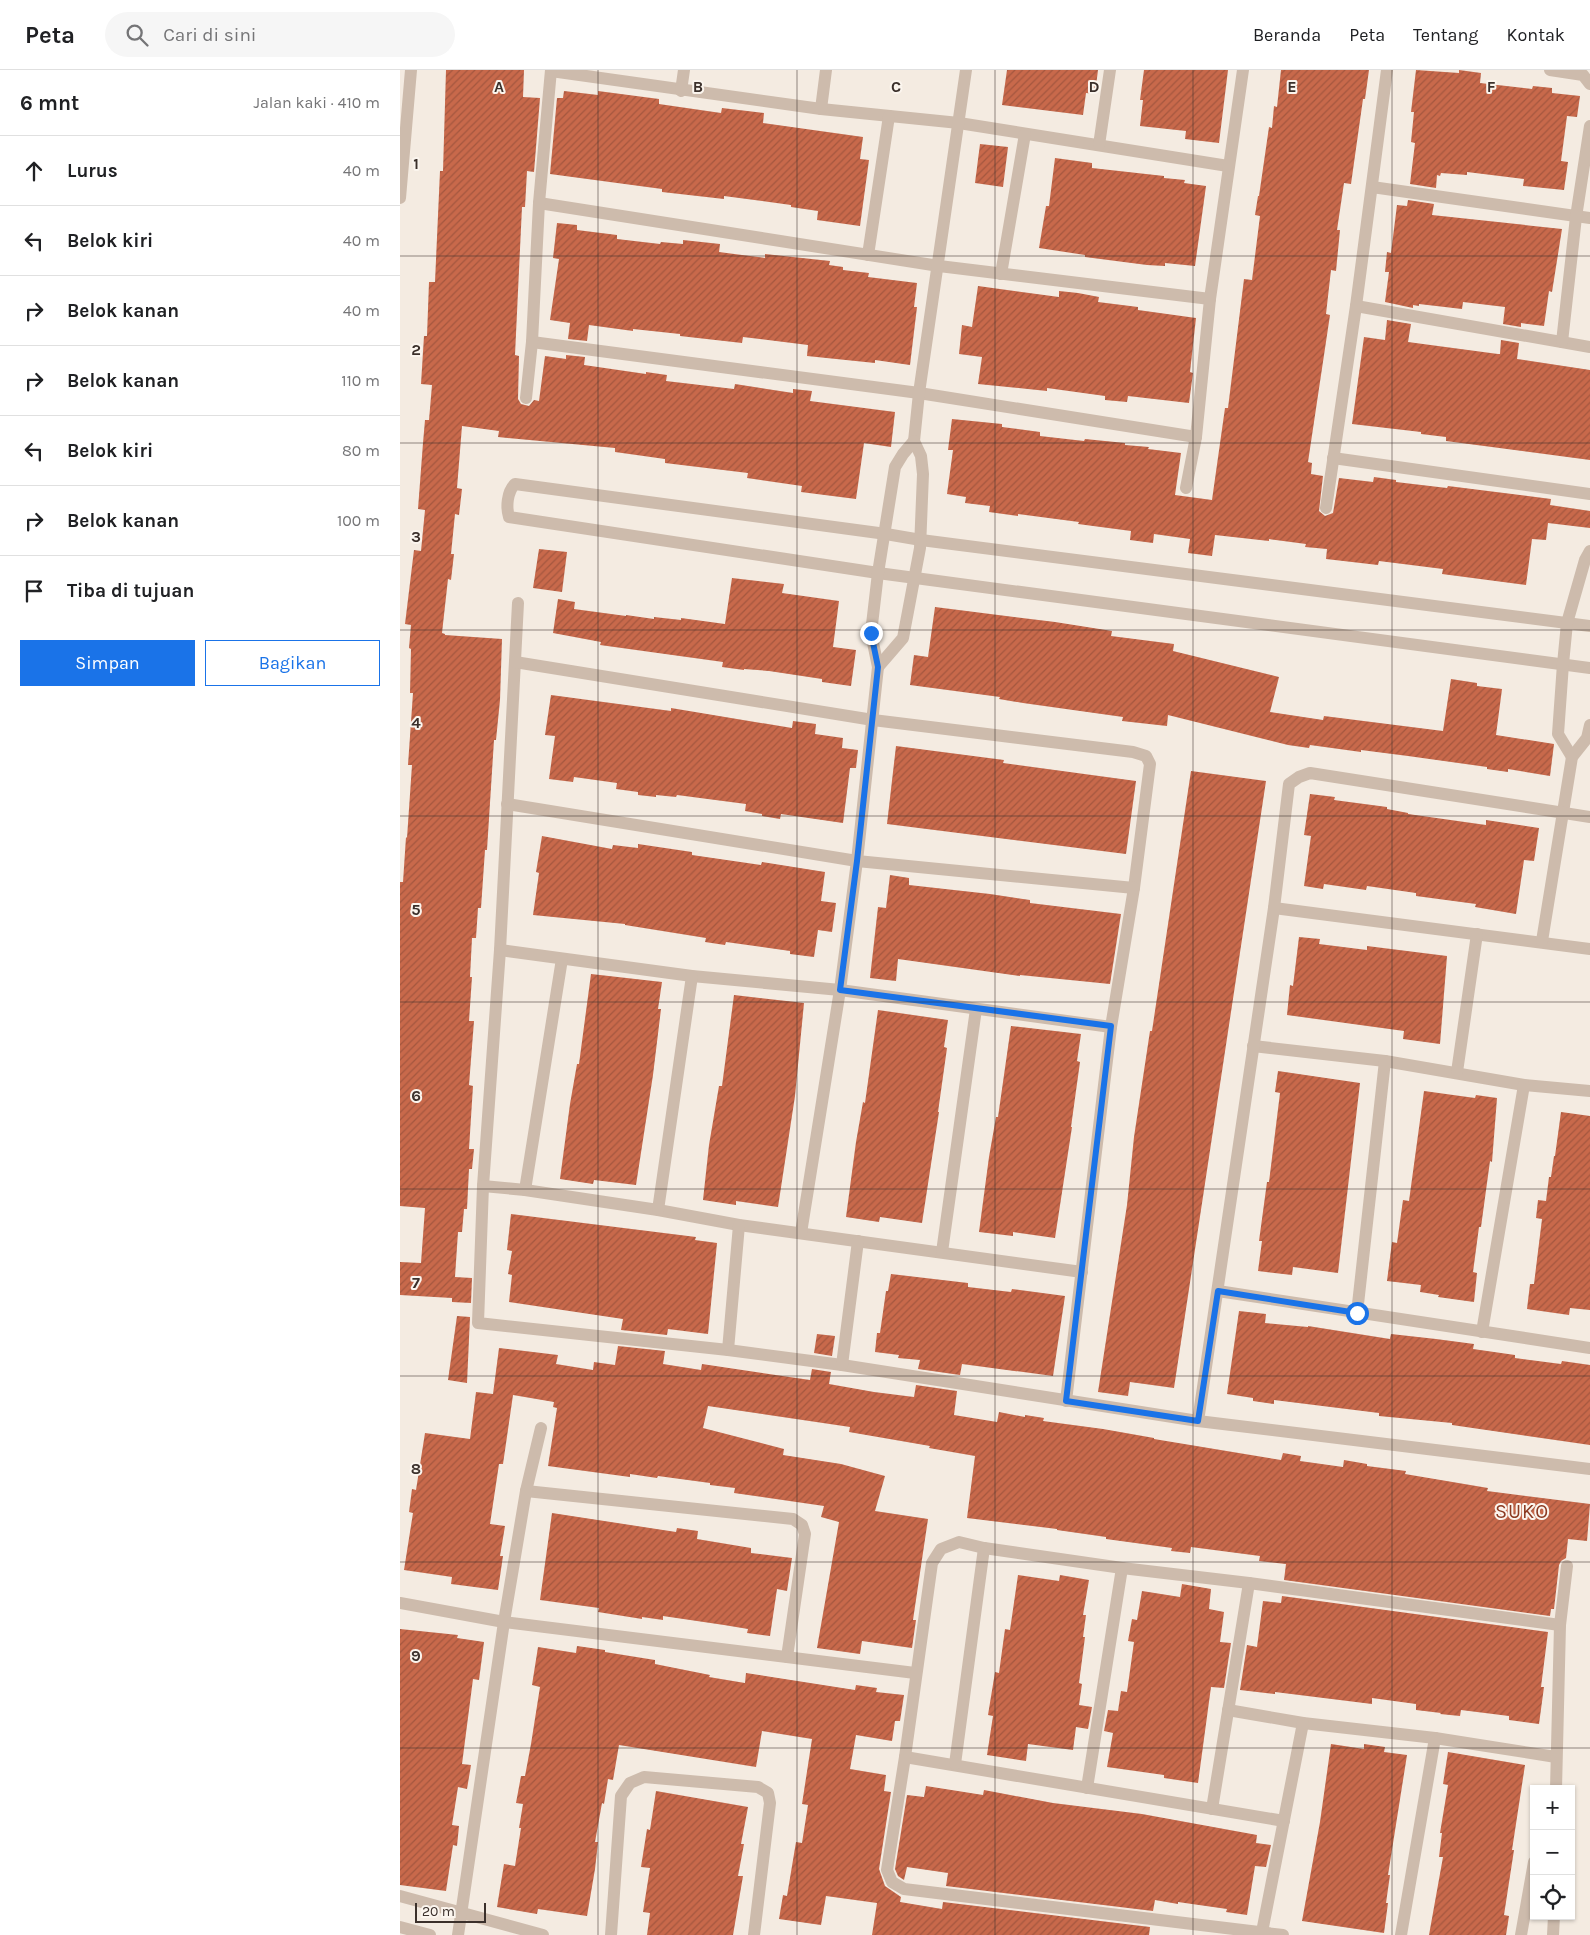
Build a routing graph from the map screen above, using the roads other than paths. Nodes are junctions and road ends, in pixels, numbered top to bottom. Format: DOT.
graph roads {
  1 [pos="411,70"];
  2 [pos="551,70"];
  3 [pos="684,70"];
  4 [pos="826,70"];
  5 [pos="966,70"];
  6 [pos="1110,70"];
  7 [pos="1243,70"];
  8 [pos="1387,70"];
  9 [pos="1550,70"];
  10 [pos="1590,84"];
  11 [pos="681,91"];
  12 [pos="821,110"];
  13 [pos="888,116"];
  14 [pos="959,123"];
  15 [pos="1590,126"];
  16 [pos="1025,134"];
  17 [pos="1099,145"];
  18 [pos="1228,166"];
  19 [pos="401,170"];
  20 [pos="1372,187"];
  21 [pos="400,198"];
  22 [pos="539,203"];
  23 [pos="1576,217"];
  24 [pos="1590,218"];
  25 [pos="868,255"];
  26 [pos="939,266"];
  27 [pos="1001,274"];
  28 [pos="1210,299"];
  29 [pos="1356,306"];
  30 [pos="532,342"];
  31 [pos="1562,342"];
  32 [pos="1590,347"];
  33 [pos="919,393"];
  34 [pos="526,398"];
  35 [pos="1196,437"];
  36 [pos="914,441"];
  37 [pos="1333,458"];
  38 [pos="1186,488"];
  39 [pos="1590,494"];
  40 [pos="1326,508"];
  41 [pos="884,543"];
  42 [pos="919,549"];
  43 [pos="1590,551"];
  44 [pos="878,573"];
  45 [pos="914,578"];
  46 [pos="518,603"];
  47 [pos="1566,624"];
  48 [pos="1590,626"];
  49 [pos="515,662"];
  50 [pos="1562,664"];
  51 [pos="878,667"];
  52 [pos="1590,668"];
  53 [pos="873,720"];
  54 [pos="1590,725"];
  55 [pos="1572,758"];
  56 [pos="507,804"];
  57 [pos="1562,812"];
  58 [pos="1590,817"];
  59 [pos="857,861"];
  60 [pos="1134,888"];
  61 [pos="1274,908"];
  62 [pos="1477,934"];
  63 [pos="1542,941"];
  64 [pos="1590,949"];
  65 [pos="500,950"];
  66 [pos="562,959"];
  67 [pos="692,976"];
  68 [pos="840,990"];
  69 [pos="976,1010"];
  70 [pos="1111,1026"];
  71 [pos="1253,1046"];
  72 [pos="1385,1061"];
  73 [pos="1457,1072"];
  74 [pos="1524,1084"];
  75 [pos="1590,1091"];
  76 [pos="483,1186"];
  77 [pos="525,1190"];
  78 [pos="658,1210"];
  79 [pos="739,1225"];
  80 [pos="801,1233"];
  81 [pos="858,1241"];
  82 [pos="942,1252"];
  83 [pos="1082,1272"];
  84 [pos="1218,1291"];
  85 [pos="1357,1313"];
  86 [pos="1482,1332"];
  87 [pos="1590,1348"];
  88 [pos="728,1350"];
  89 [pos="842,1365"];
  90 [pos="1066,1401"];
  91 [pos="1198,1421"];
  92 [pos="541,1428"];
  93 [pos="1590,1469"];
  94 [pos="526,1491"];
  95 [pos="984,1548"];
  96 [pos="1567,1566"];
  97 [pos="1122,1568"];
  98 [pos="1249,1582"];
  99 [pos="400,1603"];
  100 [pos="504,1622"];
  101 [pos="1560,1625"];
  102 [pos="787,1657"];
  103 [pos="916,1673"];
  104 [pos="1228,1710"];
  105 [pos="1303,1723"];
  106 [pos="1435,1738"];
  107 [pos="905,1757"];
  108 [pos="1556,1757"];
  109 [pos="955,1764"];
  110 [pos="1554,1785"];
  111 [pos="1087,1788"];
  112 [pos="1212,1809"];
  113 [pos="1284,1821"];
  114 [pos="1532,1875"];
  115 [pos="400,1896"];
  116 [pos="462,1912"];
  117 [pos="1554,1920"];
  118 [pos="400,1927"];
  119 [pos="1262,1932"];
  120 [pos="430,1935"];
  121 [pos="458,1935"];
  122 [pos="543,1935"];
  123 [pos="611,1935"];
  124 [pos="754,1935"];
  125 [pos="1283,1935"];
  126 [pos="1401,1935"];
  127 [pos="1521,1935"];
  128 [pos="1553,1935"];
  1 -- 19 [label="street"];
  2 -- 11 [label="street"];
  2 -- 22 [label="street"];
  3 -- 11 [label="street"];
  4 -- 12 [label="street"];
  5 -- 14 [label="street"];
  6 -- 17 [label="street"];
  7 -- 18 [label="street"];
  8 -- 20 [label="street"];
  9 -- 10 [label="street"];
  11 -- 12 [label="street"];
  12 -- 13 [label="street"];
  13 -- 14 [label="street"];
  13 -- 25 [label="street"];
  14 -- 16 [label="street"];
  14 -- 26 [label="street"];
  15 -- 23 [label="street"];
  16 -- 17 [label="street"];
  16 -- 27 [label="street"];
  17 -- 18 [label="street"];
  18 -- 28 [label="street"];
  19 -- 21 [label="street"];
  20 -- 23 [label="street"];
  20 -- 29 [label="street"];
  22 -- 25 [label="street"];
  22 -- 30 [label="street"];
  23 -- 24 [label="street"];
  23 -- 31 [label="street"];
  25 -- 26 [label="street"];
  26 -- 27 [label="street"];
  26 -- 33 [label="street"];
  27 -- 28 [label="street"];
  28 -- 35 [label="street"];
  29 -- 31 [label="street"];
  29 -- 37 [label="street"];
  30 -- 33 [label="street"];
  30 -- 34 [label="street"];
  31 -- 32 [label="street"];
  33 -- 35 [label="street"];
  33 -- 36 [label="street"];
  35 -- 38 [label="street"];
  36 -- 41 [label="street"];
  36 -- 42 [label="street"];
  37 -- 39 [label="street"];
  37 -- 40 [label="street"];
  41 -- 42 [label="street"];
  41 -- 44 [label="street"];
  41 -- 44 [label="street"];
  42 -- 45 [label="street"];
  42 -- 47 [label="street"];
  43 -- 47 [label="street"];
  44 -- 45 [label="street"];
  44 -- 51 [label="street"];
  45 -- 50 [label="street"];
  45 -- 51 [label="street"];
  46 -- 49 [label="street"];
  47 -- 48 [label="street"];
  47 -- 50 [label="street"];
  49 -- 53 [label="street"];
  49 -- 56 [label="street"];
  50 -- 52 [label="street"];
  50 -- 55 [label="street"];
  51 -- 53 [label="street"];
  53 -- 59 [label="street"];
  53 -- 60 [label="street"];
  54 -- 55 [label="street"];
  55 -- 57 [label="street"];
  56 -- 59 [label="street"];
  56 -- 65 [label="street"];
  57 -- 58 [label="street"];
  57 -- 61 [label="street"];
  57 -- 63 [label="street"];
  59 -- 60 [label="street"];
  59 -- 68 [label="street"];
  60 -- 70 [label="street"];
  61 -- 62 [label="street"];
  61 -- 71 [label="street"];
  62 -- 63 [label="street"];
  62 -- 73 [label="street"];
  63 -- 64 [label="street"];
  65 -- 66 [label="street"];
  65 -- 76 [label="street"];
  66 -- 67 [label="street"];
  66 -- 77 [label="street"];
  67 -- 68 [label="street"];
  67 -- 78 [label="street"];
  68 -- 69 [label="street"];
  68 -- 80 [label="street"];
  69 -- 70 [label="street"];
  69 -- 82 [label="street"];
  70 -- 83 [label="street"];
  71 -- 72 [label="street"];
  71 -- 84 [label="street"];
  72 -- 73 [label="street"];
  72 -- 85 [label="street"];
  73 -- 74 [label="street"];
  74 -- 75 [label="street"];
  74 -- 86 [label="street"];
  76 -- 77 [label="street"];
  76 -- 88 [label="street"];
  77 -- 78 [label="street"];
  78 -- 79 [label="street"];
  79 -- 80 [label="street"];
  79 -- 88 [label="street"];
  80 -- 81 [label="street"];
  81 -- 82 [label="street"];
  81 -- 89 [label="street"];
  82 -- 83 [label="street"];
  83 -- 90 [label="street"];
  84 -- 85 [label="street"];
  84 -- 91 [label="street"];
  85 -- 86 [label="street"];
  86 -- 87 [label="street"];
  88 -- 89 [label="street"];
  89 -- 90 [label="street"];
  90 -- 91 [label="street"];
  91 -- 93 [label="street"];
  92 -- 94 [label="street"];
  94 -- 100 [label="street"];
  94 -- 102 [label="street"];
  95 -- 97 [label="street"];
  95 -- 103 [label="street"];
  95 -- 109 [label="street"];
  96 -- 101 [label="street"];
  97 -- 98 [label="street"];
  97 -- 111 [label="street"];
  98 -- 101 [label="street"];
  98 -- 104 [label="street"];
  99 -- 100 [label="street"];
  100 -- 102 [label="street"];
  100 -- 116 [label="street"];
  101 -- 108 [label="street"];
  102 -- 103 [label="street"];
  103 -- 107 [label="street"];
  104 -- 105 [label="street"];
  104 -- 112 [label="street"];
  105 -- 106 [label="street"];
  105 -- 113 [label="street"];
  106 -- 108 [label="street"];
  106 -- 126 [label="street"];
  107 -- 109 [label="street"];
  107 -- 119 [label="street"];
  108 -- 110 [label="street"];
  109 -- 111 [label="street"];
  111 -- 112 [label="street"];
  112 -- 113 [label="street"];
  113 -- 119 [label="street"];
  114 -- 127 [label="street"];
  115 -- 116 [label="street"];
  116 -- 121 [label="street"];
  116 -- 122 [label="street"];
  117 -- 128 [label="street"];
  118 -- 120 [label="street"];
  119 -- 125 [label="street"];
  123 -- 124 [label="street"];
}
